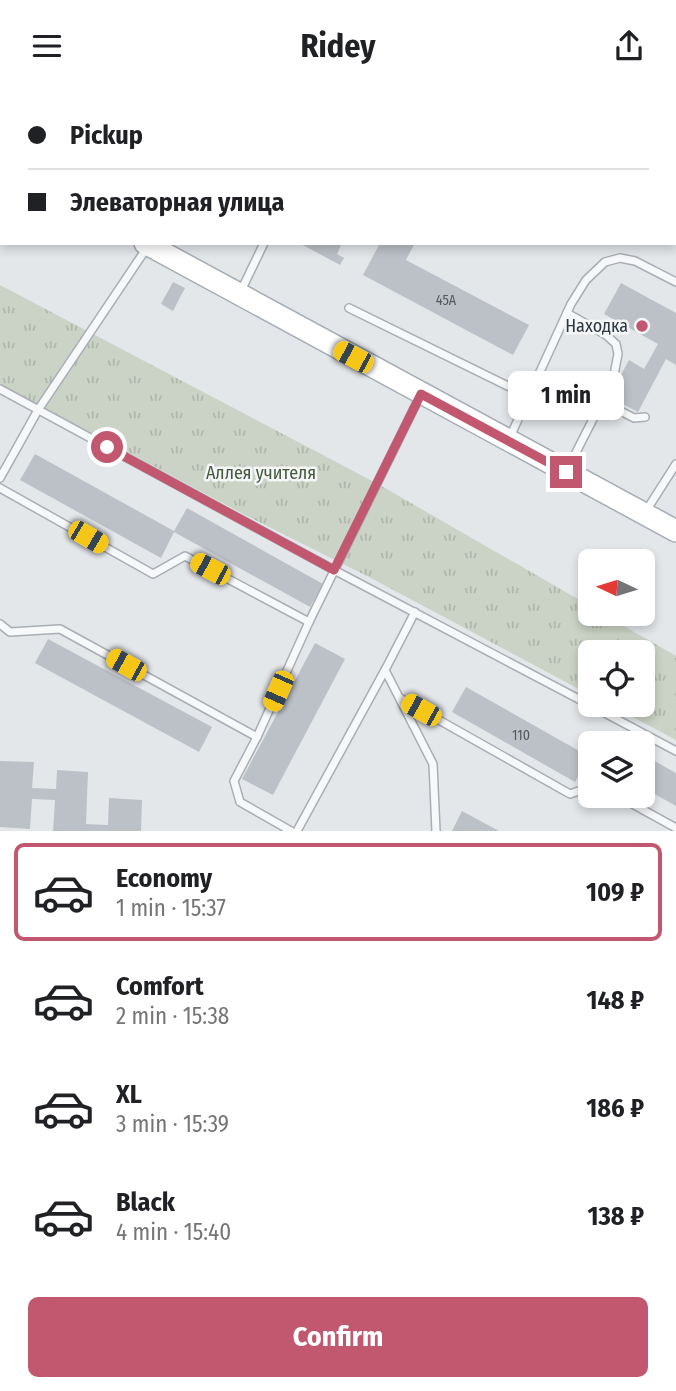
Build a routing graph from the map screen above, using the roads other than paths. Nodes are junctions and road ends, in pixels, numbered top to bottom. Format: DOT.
graph roads {
  1 [pos="146,245"];
  2 [pos="149,245"];
  3 [pos="263,245"];
  4 [pos="676,282"];
  5 [pos="240,295"];
  6 [pos="349,308"];
  7 [pos="567,313"];
  8 [pos="0,389"];
  9 [pos="421,394"];
  10 [pos="530,397"];
  11 [pos="601,401"];
  12 [pos="38,410"];
  13 [pos="645,417"];
  14 [pos="509,440"];
  15 [pos="676,464"];
  16 [pos="566,472"];
  17 [pos="0,478"];
  18 [pos="0,488"];
  19 [pos="644,514"];
  20 [pos="676,531"];
  21 [pos="334,570"];
  22 [pos="415,612"];
  23 [pos="309,622"];
  24 [pos="0,624"];
  25 [pos="385,670"];
  26 [pos="399,698"];
  27 [pos="578,699"];
  28 [pos="612,717"];
  29 [pos="257,737"];
  30 [pos="676,751"];
  31 [pos="578,792"];
  32 [pos="640,808"];
  33 [pos="676,828"];
  34 [pos="291,831"];
  35 [pos="297,831"];
  36 [pos="436,831"];
  1 -- 12 [label="lane"];
  2 -- 5 [label="main road"];
  3 -- 5 [label="lane"];
  4 -- 7 [label="lane"];
  5 -- 9 [label="main road"];
  6 -- 10 [label="lane"];
  7 -- 10 [label="lane"];
  7 -- 11 [label="lane"];
  8 -- 12 [label="lane"];
  9 -- 14 [label="main road"];
  9 -- 21 [label="lane"];
  10 -- 14 [label="lane"];
  11 -- 13 [label="lane"];
  11 -- 16 [label="lane"];
  12 -- 17 [label="lane"];
  12 -- 21 [label="lane"];
  14 -- 16 [label="main road"];
  15 -- 19 [label="lane"];
  16 -- 19 [label="main road"];
  18 -- 23 [label="lane"];
  19 -- 20 [label="main road"];
  21 -- 22 [label="lane"];
  21 -- 23 [label="lane"];
  22 -- 25 [label="lane"];
  22 -- 27 [label="lane"];
  23 -- 29 [label="lane"];
  24 -- 29 [label="lane"];
  25 -- 26 [label="lane"];
  25 -- 35 [label="lane"];
  26 -- 31 [label="lane"];
  26 -- 36 [label="lane"];
  28 -- 30 [label="lane"];
  29 -- 34 [label="lane"];
  32 -- 33 [label="lane"];
}
